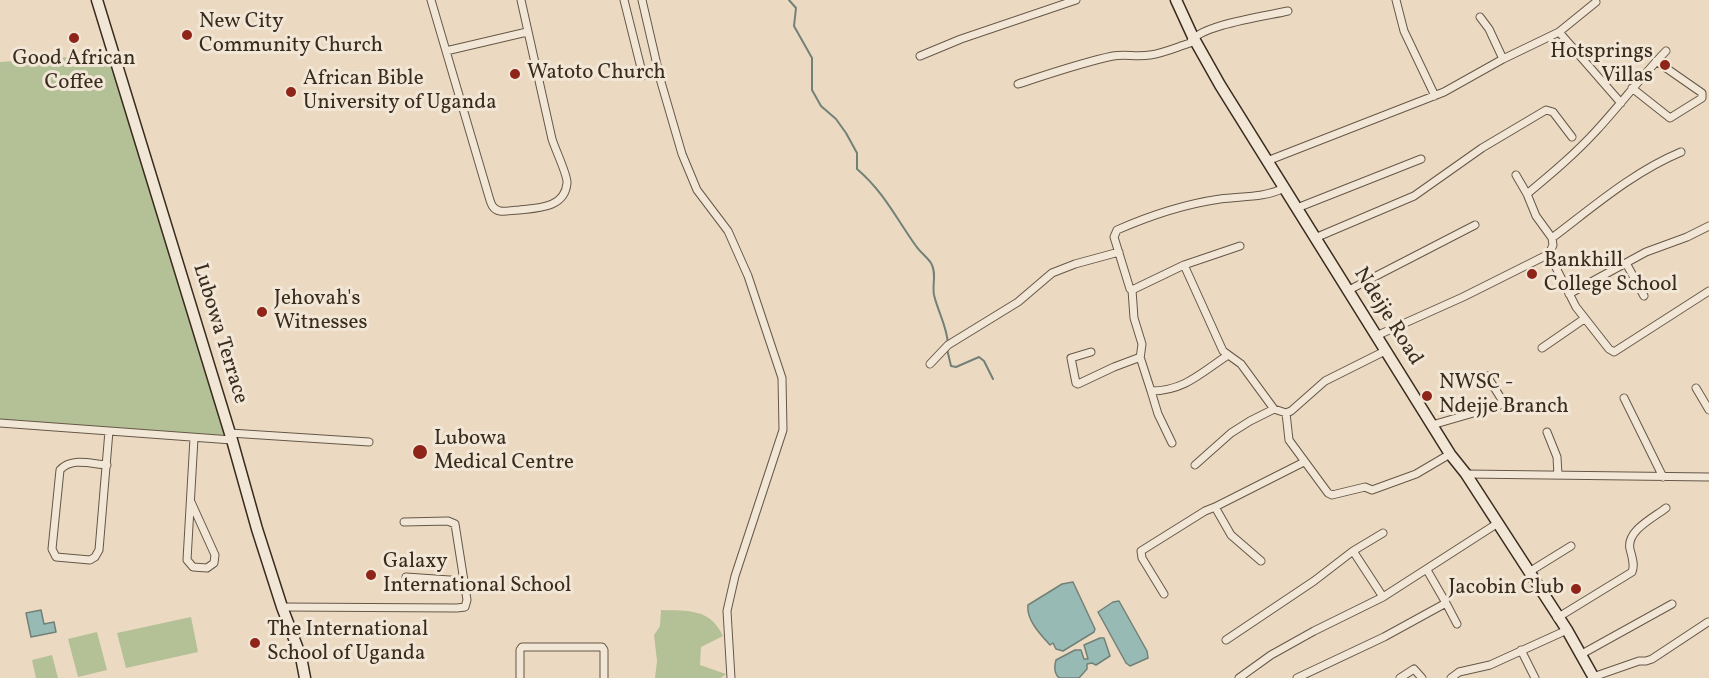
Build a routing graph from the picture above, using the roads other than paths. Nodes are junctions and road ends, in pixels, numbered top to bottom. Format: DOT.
graph roads {
  1 [pos="98,0"];
  2 [pos="432,0"];
  3 [pos="521,0"];
  4 [pos="624,0"];
  5 [pos="642,0"];
  6 [pos="1077,0"];
  7 [pos="1176,0"];
  8 [pos="1396,0"];
  9 [pos="1596,3"];
  10 [pos="1288,11"];
  11 [pos="1480,17"];
  12 [pos="527,32"];
  13 [pos="1559,32"];
  14 [pos="1193,37"];
  15 [pos="446,51"];
  16 [pos="1666,51"];
  17 [pos="920,56"];
  18 [pos="1503,59"];
  19 [pos="1656,61"];
  20 [pos="643,75"];
  21 [pos="1018,84"];
  22 [pos="1632,88"];
  23 [pos="1435,96"];
  24 [pos="1621,103"];
  25 [pos="1572,137"];
  26 [pos="1681,152"];
  27 [pos="1421,159"];
  28 [pos="1267,161"];
  29 [pos="1516,175"];
  30 [pos="1284,188"];
  31 [pos="1527,194"];
  32 [pos="1297,208"];
  33 [pos="1475,225"];
  34 [pos="1709,226"];
  35 [pos="1315,238"];
  36 [pos="1552,238"];
  37 [pos="1240,246"];
  38 [pos="1119,252"];
  39 [pos="1549,254"];
  40 [pos="1626,263"];
  41 [pos="1184,265"];
  42 [pos="1132,290"];
  43 [pos="1347,291"];
  44 [pos="1709,291"];
  45 [pos="1569,294"];
  46 [pos="1644,296"];
  47 [pos="1584,319"];
  48 [pos="1376,336"];
  49 [pos="1542,348"];
  50 [pos="1385,351"];
  51 [pos="1091,352"];
  52 [pos="1227,355"];
  53 [pos="1140,359"];
  54 [pos="930,364"];
  55 [pos="1487,376"];
  56 [pos="1696,388"];
  57 [pos="1151,391"];
  58 [pos="1624,398"];
  59 [pos="1274,409"];
  60 [pos="1709,410"];
  61 [pos="1286,412"];
  62 [pos="0,423"];
  63 [pos="1432,424"];
  64 [pos="110,431"];
  65 [pos="1547,432"];
  66 [pos="231,437"];
  67 [pos="194,438"];
  68 [pos="369,442"];
  69 [pos="1173,443"];
  70 [pos="1450,454"];
  71 [pos="1304,462"];
  72 [pos="107,465"];
  73 [pos="1196,465"];
  74 [pos="1466,474"];
  75 [pos="1558,475"];
  76 [pos="1663,477"];
  77 [pos="1709,477"];
  78 [pos="191,502"];
  79 [pos="1215,507"];
  80 [pos="1666,508"];
  81 [pos="404,522"];
  82 [pos="1498,523"];
  83 [pos="1383,533"];
  84 [pos="1571,546"];
  85 [pos="1353,551"];
  86 [pos="1261,561"];
  87 [pos="1427,570"];
  88 [pos="1529,572"];
  89 [pos="406,577"];
  90 [pos="464,581"];
  91 [pos="1164,594"];
  92 [pos="1383,597"];
  93 [pos="1446,603"];
  94 [pos="1672,604"];
  95 [pos="282,607"];
  96 [pos="1557,618"];
  97 [pos="1707,622"];
  98 [pos="1457,624"];
  99 [pos="1567,630"];
  100 [pos="1226,640"];
  101 [pos="1521,650"];
  102 [pos="1580,655"];
  103 [pos="305,678"];
  104 [pos="520,678"];
  105 [pos="604,678"];
  106 [pos="731,678"];
  107 [pos="1239,678"];
  108 [pos="1297,678"];
  109 [pos="1400,678"];
  110 [pos="1422,678"];
  111 [pos="1451,678"];
  112 [pos="1535,678"];
  113 [pos="1593,678"];
  1 -- 66 [label="street, Lubowa Terrace"];
  2 -- 15 [label="street"];
  3 -- 12 [label="street"];
  4 -- 20 [label="street"];
  5 -- 106 [label="street"];
  6 -- 17 [label="street"];
  7 -- 14 [label="street, Ndejje Road"];
  8 -- 23 [label="street"];
  9 -- 13 [label="street"];
  10 -- 14 [label="street"];
  11 -- 18 [label="street"];
  12 -- 15 [label="street"];
  12 -- 15 [label="street"];
  13 -- 18 [label="street"];
  13 -- 24 [label="street"];
  14 -- 21 [label="street"];
  14 -- 28 [label="street, Ndejje Road"];
  16 -- 19 [label="street"];
  18 -- 23 [label="street"];
  19 -- 22 [label="street"];
  19 -- 22 [label="street"];
  22 -- 24 [label="street"];
  23 -- 28 [label="street"];
  24 -- 31 [label="street"];
  25 -- 35 [label="street"];
  26 -- 36 [label="street"];
  27 -- 32 [label="street"];
  28 -- 30 [label="street, Ndejje Road"];
  29 -- 31 [label="street"];
  30 -- 32 [label="street, Ndejje Road"];
  30 -- 38 [label="street"];
  31 -- 36 [label="street"];
  32 -- 35 [label="street, Ndejje Road"];
  33 -- 43 [label="street"];
  34 -- 40 [label="street"];
  35 -- 43 [label="street, Ndejje Road"];
  36 -- 39 [label="street"];
  37 -- 41 [label="street"];
  38 -- 42 [label="street"];
  38 -- 54 [label="street"];
  39 -- 45 [label="street"];
  39 -- 48 [label="street"];
  40 -- 45 [label="street"];
  40 -- 46 [label="street"];
  41 -- 42 [label="street"];
  41 -- 52 [label="street"];
  42 -- 53 [label="street"];
  43 -- 48 [label="street, Ndejje Road"];
  44 -- 47 [label="street"];
  45 -- 47 [label="street"];
  47 -- 49 [label="street"];
  48 -- 50 [label="street, Ndejje Road"];
  50 -- 61 [label="street"];
  50 -- 63 [label="street, Ndejje Road"];
  51 -- 53 [label="street"];
  52 -- 57 [label="street"];
  52 -- 59 [label="street"];
  53 -- 57 [label="street"];
  55 -- 63 [label="street"];
  56 -- 60 [label="street"];
  57 -- 69 [label="street"];
  58 -- 76 [label="street"];
  59 -- 61 [label="street"];
  59 -- 73 [label="street"];
  61 -- 71 [label="street"];
  62 -- 64 [label="street"];
  63 -- 70 [label="street, Ndejje Road"];
  64 -- 67 [label="street"];
  64 -- 72 [label="street"];
  65 -- 75 [label="street"];
  66 -- 67 [label="street"];
  66 -- 68 [label="street"];
  66 -- 95 [label="street, Lubowa Terrace"];
  67 -- 78 [label="street"];
  70 -- 71 [label="street"];
  70 -- 74 [label="street, Ndejje Road"];
  71 -- 79 [label="street"];
  72 -- 72 [label="street"];
  74 -- 75 [label="street"];
  74 -- 82 [label="street, Ndejje Road"];
  75 -- 76 [label="street"];
  76 -- 77 [label="street"];
  78 -- 78 [label="street"];
  79 -- 86 [label="street"];
  79 -- 91 [label="street"];
  80 -- 96 [label="street"];
  81 -- 90 [label="street"];
  82 -- 87 [label="street"];
  82 -- 88 [label="street, Ndejje Road"];
  83 -- 85 [label="street"];
  84 -- 88 [label="street"];
  85 -- 92 [label="street"];
  85 -- 100 [label="street"];
  87 -- 92 [label="street"];
  87 -- 93 [label="street"];
  88 -- 96 [label="street, Ndejje Road"];
  89 -- 90 [label="street"];
  90 -- 95 [label="street"];
  92 -- 107 [label="street"];
  93 -- 98 [label="street"];
  93 -- 108 [label="street"];
  94 -- 102 [label="street"];
  95 -- 103 [label="street, Lubowa Terrace"];
  96 -- 99 [label="street, Ndejje Road"];
  97 -- 113 [label="street"];
  99 -- 101 [label="street"];
  99 -- 102 [label="street, Ndejje Road"];
  101 -- 111 [label="street"];
  101 -- 112 [label="street"];
  102 -- 113 [label="street, Ndejje Road"];
  104 -- 105 [label="street"];
  109 -- 110 [label="street"];
}
